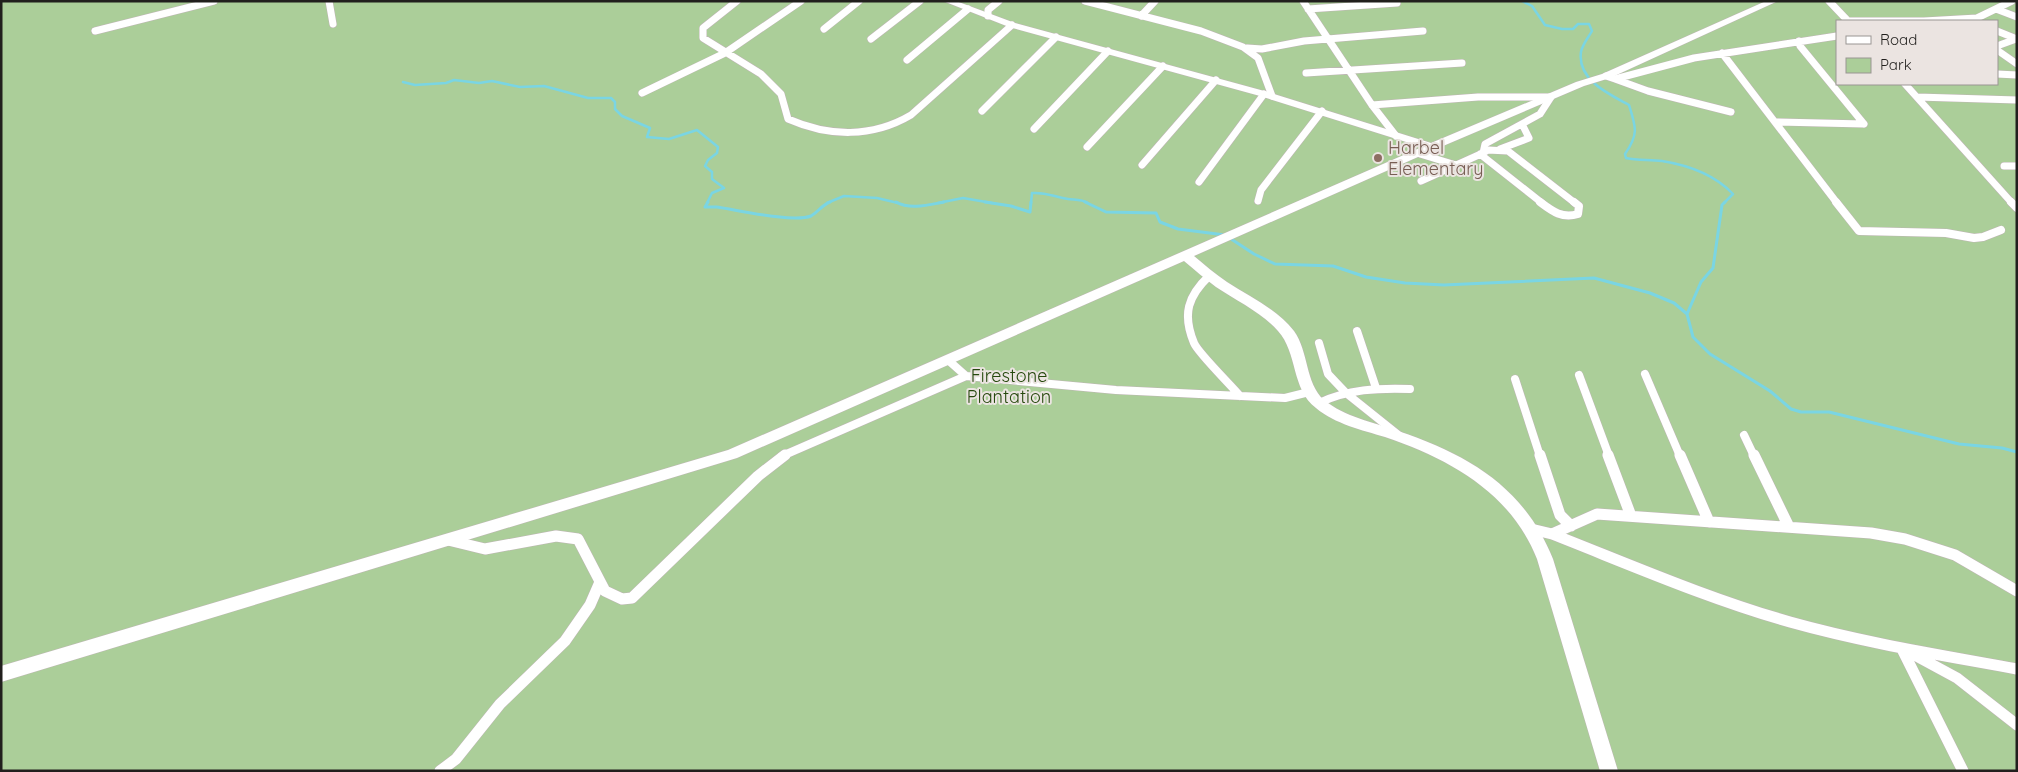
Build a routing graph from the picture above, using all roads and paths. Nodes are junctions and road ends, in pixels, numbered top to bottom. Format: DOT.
graph roads {
  1 [pos="214,1"];
  2 [pos="329,1"];
  3 [pos="737,1"];
  4 [pos="801,1"];
  5 [pos="859,1"];
  6 [pos="920,1"];
  7 [pos="947,1"];
  8 [pos="999,1"];
  9 [pos="1085,1"];
  10 [pos="1155,1"];
  11 [pos="1303,1"];
  12 [pos="1774,1"];
  13 [pos="1829,1"];
  14 [pos="2011,2"];
  15 [pos="1397,3"];
  16 [pos="1308,9"];
  17 [pos="1996,9"];
  18 [pos="968,10"];
  19 [pos="988,16"];
  20 [pos="1141,16"];
  21 [pos="2017,17"];
  22 [pos="1847,20"];
  23 [pos="1978,20"];
  24 [pos="333,24"];
  25 [pos="1012,25"];
  26 [pos="824,28"];
  27 [pos="95,31"];
  28 [pos="1423,31"];
  29 [pos="1998,31"];
  30 [pos="1836,36"];
  31 [pos="1056,37"];
  32 [pos="1328,38"];
  33 [pos="871,39"];
  34 [pos="2016,39"];
  35 [pos="1799,41"];
  36 [pos="1998,46"];
  37 [pos="1246,48"];
  38 [pos="1108,51"];
  39 [pos="1998,51"];
  40 [pos="1722,53"];
  41 [pos="725,54"];
  42 [pos="907,60"];
  43 [pos="1462,63"];
  44 [pos="2017,64"];
  45 [pos="1163,66"];
  46 [pos="1349,71"];
  47 [pos="1306,73"];
  48 [pos="1998,74"];
  49 [pos="2017,75"];
  50 [pos="1605,78"];
  51 [pos="1216,80"];
  52 [pos="1906,85"];
  53 [pos="642,93"];
  54 [pos="1268,95"];
  55 [pos="1551,97"];
  56 [pos="1917,97"];
  57 [pos="2017,100"];
  58 [pos="1372,105"];
  59 [pos="982,110"];
  60 [pos="1322,111"];
  61 [pos="1731,112"];
  62 [pos="1775,122"];
  63 [pos="1522,124"];
  64 [pos="1034,129"];
  65 [pos="1396,136"];
  66 [pos="1087,147"];
  67 [pos="1500,149"];
  68 [pos="1426,151"];
  69 [pos="1481,154"];
  70 [pos="1142,165"];
  71 [pos="1456,165"];
  72 [pos="2004,166"];
  73 [pos="2017,166"];
  74 [pos="1421,181"];
  75 [pos="1199,182"];
  76 [pos="1258,201"];
  77 [pos="2017,208"];
  78 [pos="2001,230"];
  79 [pos="1186,256"];
  80 [pos="1209,276"];
  81 [pos="1357,331"];
  82 [pos="1319,343"];
  83 [pos="948,360"];
  84 [pos="1645,374"];
  85 [pos="1579,375"];
  86 [pos="966,376"];
  87 [pos="1515,379"];
  88 [pos="1376,388"];
  89 [pos="1410,389"];
  90 [pos="1346,393"];
  91 [pos="1240,396"];
  92 [pos="1314,398"];
  93 [pos="1744,435"];
  94 [pos="1402,437"];
  95 [pos="1631,516"];
  96 [pos="1709,522"];
  97 [pos="1571,526"];
  98 [pos="1789,527"];
  99 [pos="1531,528"];
  100 [pos="1552,534"];
  101 [pos="445,539"];
  102 [pos="600,582"];
  103 [pos="2017,592"];
  104 [pos="1902,649"];
  105 [pos="2017,669"];
  106 [pos="1,674"];
  107 [pos="2017,725"];
  108 [pos="440,771"];
  109 [pos="1609,771"];
  110 [pos="1963,771"];
  1 -- 27 [label="street"];
  2 -- 24 [label="street"];
  3 -- 41 [label="street"];
  4 -- 41 [label="street"];
  5 -- 26 [label="street"];
  6 -- 33 [label="street"];
  7 -- 18 [label="main road"];
  8 -- 19 [label="street"];
  9 -- 20 [label="street"];
  10 -- 20 [label="street"];
  11 -- 16 [label="street"];
  12 -- 50 [label="main road"];
  13 -- 22 [label="street"];
  14 -- 17 [label="street"];
  15 -- 16 [label="street"];
  16 -- 32 [label="street"];
  17 -- 21 [label="street"];
  17 -- 23 [label="street"];
  18 -- 19 [label="main road"];
  18 -- 42 [label="street"];
  19 -- 25 [label="main road"];
  20 -- 37 [label="street"];
  25 -- 31 [label="main road"];
  25 -- 41 [label="street"];
  28 -- 32 [label="street"];
  29 -- 34 [label="street"];
  30 -- 35 [label="street"];
  31 -- 38 [label="main road"];
  31 -- 59 [label="street"];
  32 -- 37 [label="street"];
  32 -- 46 [label="street"];
  34 -- 36 [label="street"];
  35 -- 40 [label="street"];
  35 -- 62 [label="street"];
  37 -- 54 [label="street"];
  38 -- 45 [label="main road"];
  38 -- 64 [label="street"];
  39 -- 44 [label="street"];
  40 -- 50 [label="street"];
  40 -- 62 [label="street"];
  41 -- 53 [label="street"];
  43 -- 46 [label="street"];
  45 -- 51 [label="main road"];
  45 -- 66 [label="street"];
  46 -- 47 [label="street"];
  46 -- 58 [label="street"];
  48 -- 49 [label="street"];
  50 -- 55 [label="main road"];
  50 -- 61 [label="street"];
  51 -- 54 [label="main road"];
  51 -- 70 [label="street"];
  52 -- 56 [label="street"];
  54 -- 60 [label="main road"];
  54 -- 75 [label="street"];
  55 -- 58 [label="street"];
  55 -- 63 [label="street"];
  55 -- 68 [label="main road"];
  56 -- 57 [label="street"];
  56 -- 77 [label="street"];
  58 -- 65 [label="street"];
  60 -- 65 [label="main road"];
  60 -- 76 [label="street"];
  62 -- 78 [label="street"];
  63 -- 67 [label="street"];
  63 -- 69 [label="street"];
  65 -- 68 [label="main road"];
  67 -- 69 [label="street"];
  67 -- 69 [label="street"];
  68 -- 71 [label="street"];
  68 -- 79 [label="main road"];
  69 -- 71 [label="street"];
  71 -- 74 [label="street"];
  72 -- 73 [label="street"];
  79 -- 80 [label="main road"];
  79 -- 83 [label="main road"];
  80 -- 91 [label="street"];
  80 -- 92 [label="main road"];
  81 -- 88 [label="street"];
  82 -- 90 [label="street"];
  83 -- 86 [label="street"];
  83 -- 101 [label="main road"];
  84 -- 96 [label="street"];
  85 -- 95 [label="street"];
  86 -- 91 [label="street"];
  86 -- 102 [label="street"];
  87 -- 97 [label="street"];
  88 -- 89 [label="street"];
  88 -- 90 [label="street"];
  90 -- 92 [label="street"];
  90 -- 94 [label="street"];
  91 -- 92 [label="street"];
  92 -- 94 [label="main road"];
  93 -- 98 [label="street"];
  94 -- 99 [label="main road"];
  95 -- 96 [label="street"];
  95 -- 97 [label="street"];
  96 -- 98 [label="street"];
  97 -- 100 [label="street"];
  98 -- 103 [label="street"];
  99 -- 100 [label="street"];
  99 -- 109 [label="main road"];
  100 -- 104 [label="street"];
  101 -- 102 [label="street"];
  101 -- 106 [label="main road"];
  102 -- 108 [label="street"];
  104 -- 105 [label="street"];
  104 -- 107 [label="street"];
  104 -- 110 [label="street"];
}
